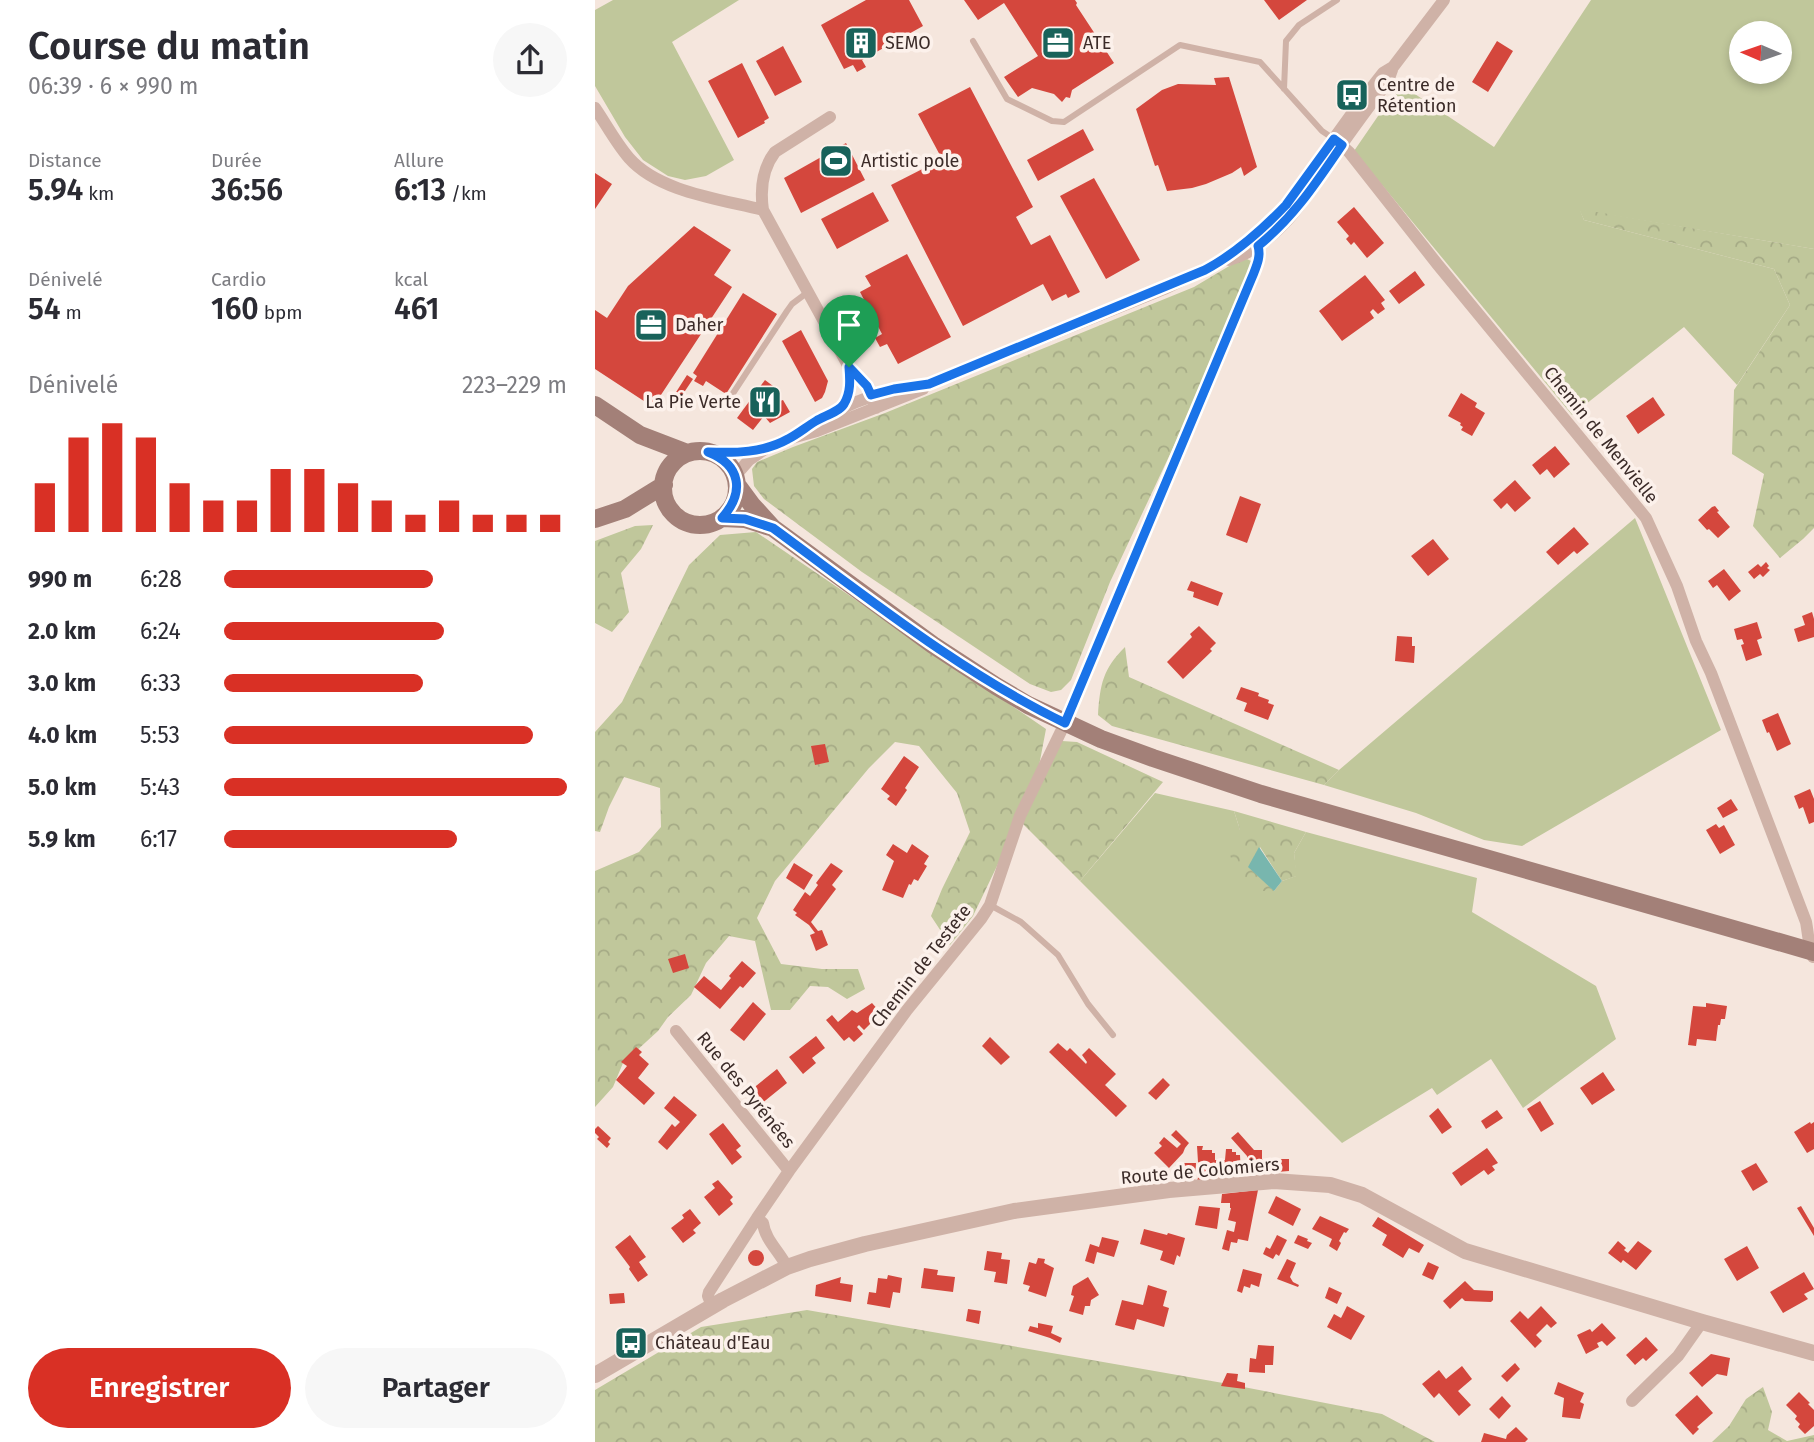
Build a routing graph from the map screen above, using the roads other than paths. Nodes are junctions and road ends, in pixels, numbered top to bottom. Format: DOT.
graph roads {
  1 [pos="1336,0"];
  2 [pos="1444,0"];
  3 [pos="973,41"];
  4 [pos="1284,89"];
  5 [pos="595,108"];
  6 [pos="830,117"];
  7 [pos="1338,142"];
  8 [pos="764,210"];
  9 [pos="1258,246"];
  10 [pos="1220,262"];
  11 [pos="808,292"];
  12 [pos="849,367"];
  13 [pos="874,402"];
  14 [pos="726,404"];
  15 [pos="595,405"];
  16 [pos="841,408"];
  17 [pos="640,435"];
  18 [pos="788,439"];
  19 [pos="765,449"];
  20 [pos="708,452"];
  21 [pos="687,453"];
  22 [pos="664,481"];
  23 [pos="736,481"];
  24 [pos="625,509"];
  25 [pos="670,509"];
  26 [pos="722,518"];
  27 [pos="595,519"];
  28 [pos="773,528"];
  29 [pos="1065,723"];
  30 [pos="990,905"];
  31 [pos="1813,954"];
  32 [pos="676,1031"];
  33 [pos="1113,1035"];
  34 [pos="789,1171"];
  35 [pos="757,1219"];
  36 [pos="787,1267"];
  37 [pos="712,1306"];
  38 [pos="1702,1322"];
  39 [pos="1814,1353"];
  40 [pos="595,1375"];
  41 [pos="1632,1401"];
  1 -- 4 [label="lane"];
  2 -- 7 [label="street"];
  3 -- 4 [label="lane"];
  4 -- 7 [label="lane"];
  5 -- 8 [label="street"];
  6 -- 8 [label="street"];
  7 -- 9 [label="street"];
  7 -- 10 [label="street"];
  7 -- 31 [label="street, Chemin de Menvielle"];
  8 -- 11 [label="street"];
  9 -- 10 [label="street"];
  9 -- 29 [label="street, Chemin de Testete"];
  10 -- 13 [label="street"];
  11 -- 12 [label="street"];
  11 -- 14 [label="lane"];
  12 -- 13 [label="street"];
  12 -- 16 [label="street"];
  13 -- 16 [label="street"];
  13 -- 18 [label="street"];
  15 -- 17 [label="main road"];
  16 -- 18 [label="street"];
  17 -- 21 [label="main road"];
  17 -- 22 [label="main road"];
  18 -- 19 [label="street"];
  19 -- 20 [label="street"];
  19 -- 23 [label="street"];
  20 -- 21 [label="main road"];
  20 -- 23 [label="main road"];
  21 -- 22 [label="main road"];
  22 -- 24 [label="main road"];
  22 -- 25 [label="main road"];
  23 -- 26 [label="main road"];
  23 -- 28 [label="main road"];
  24 -- 25 [label="main road"];
  24 -- 27 [label="main road"];
  25 -- 26 [label="main road"];
  26 -- 28 [label="main road"];
  28 -- 29 [label="main road"];
  29 -- 30 [label="street, Chemin de Testete"];
  29 -- 31 [label="main road"];
  30 -- 33 [label="lane"];
  30 -- 34 [label="street, Chemin de Testete"];
  32 -- 34 [label="street, Rue des Pyrénées"];
  34 -- 35 [label="street, Chemin de Testete"];
  35 -- 36 [label="street"];
  35 -- 37 [label="street, Chemin de Testete"];
  36 -- 37 [label="street, Route de Colomiers"];
  36 -- 38 [label="street, Route de Colomiers"];
  37 -- 40 [label="street, Route de Colomiers"];
  38 -- 39 [label="street, Route de Colomiers"];
  38 -- 41 [label="street"];
}
